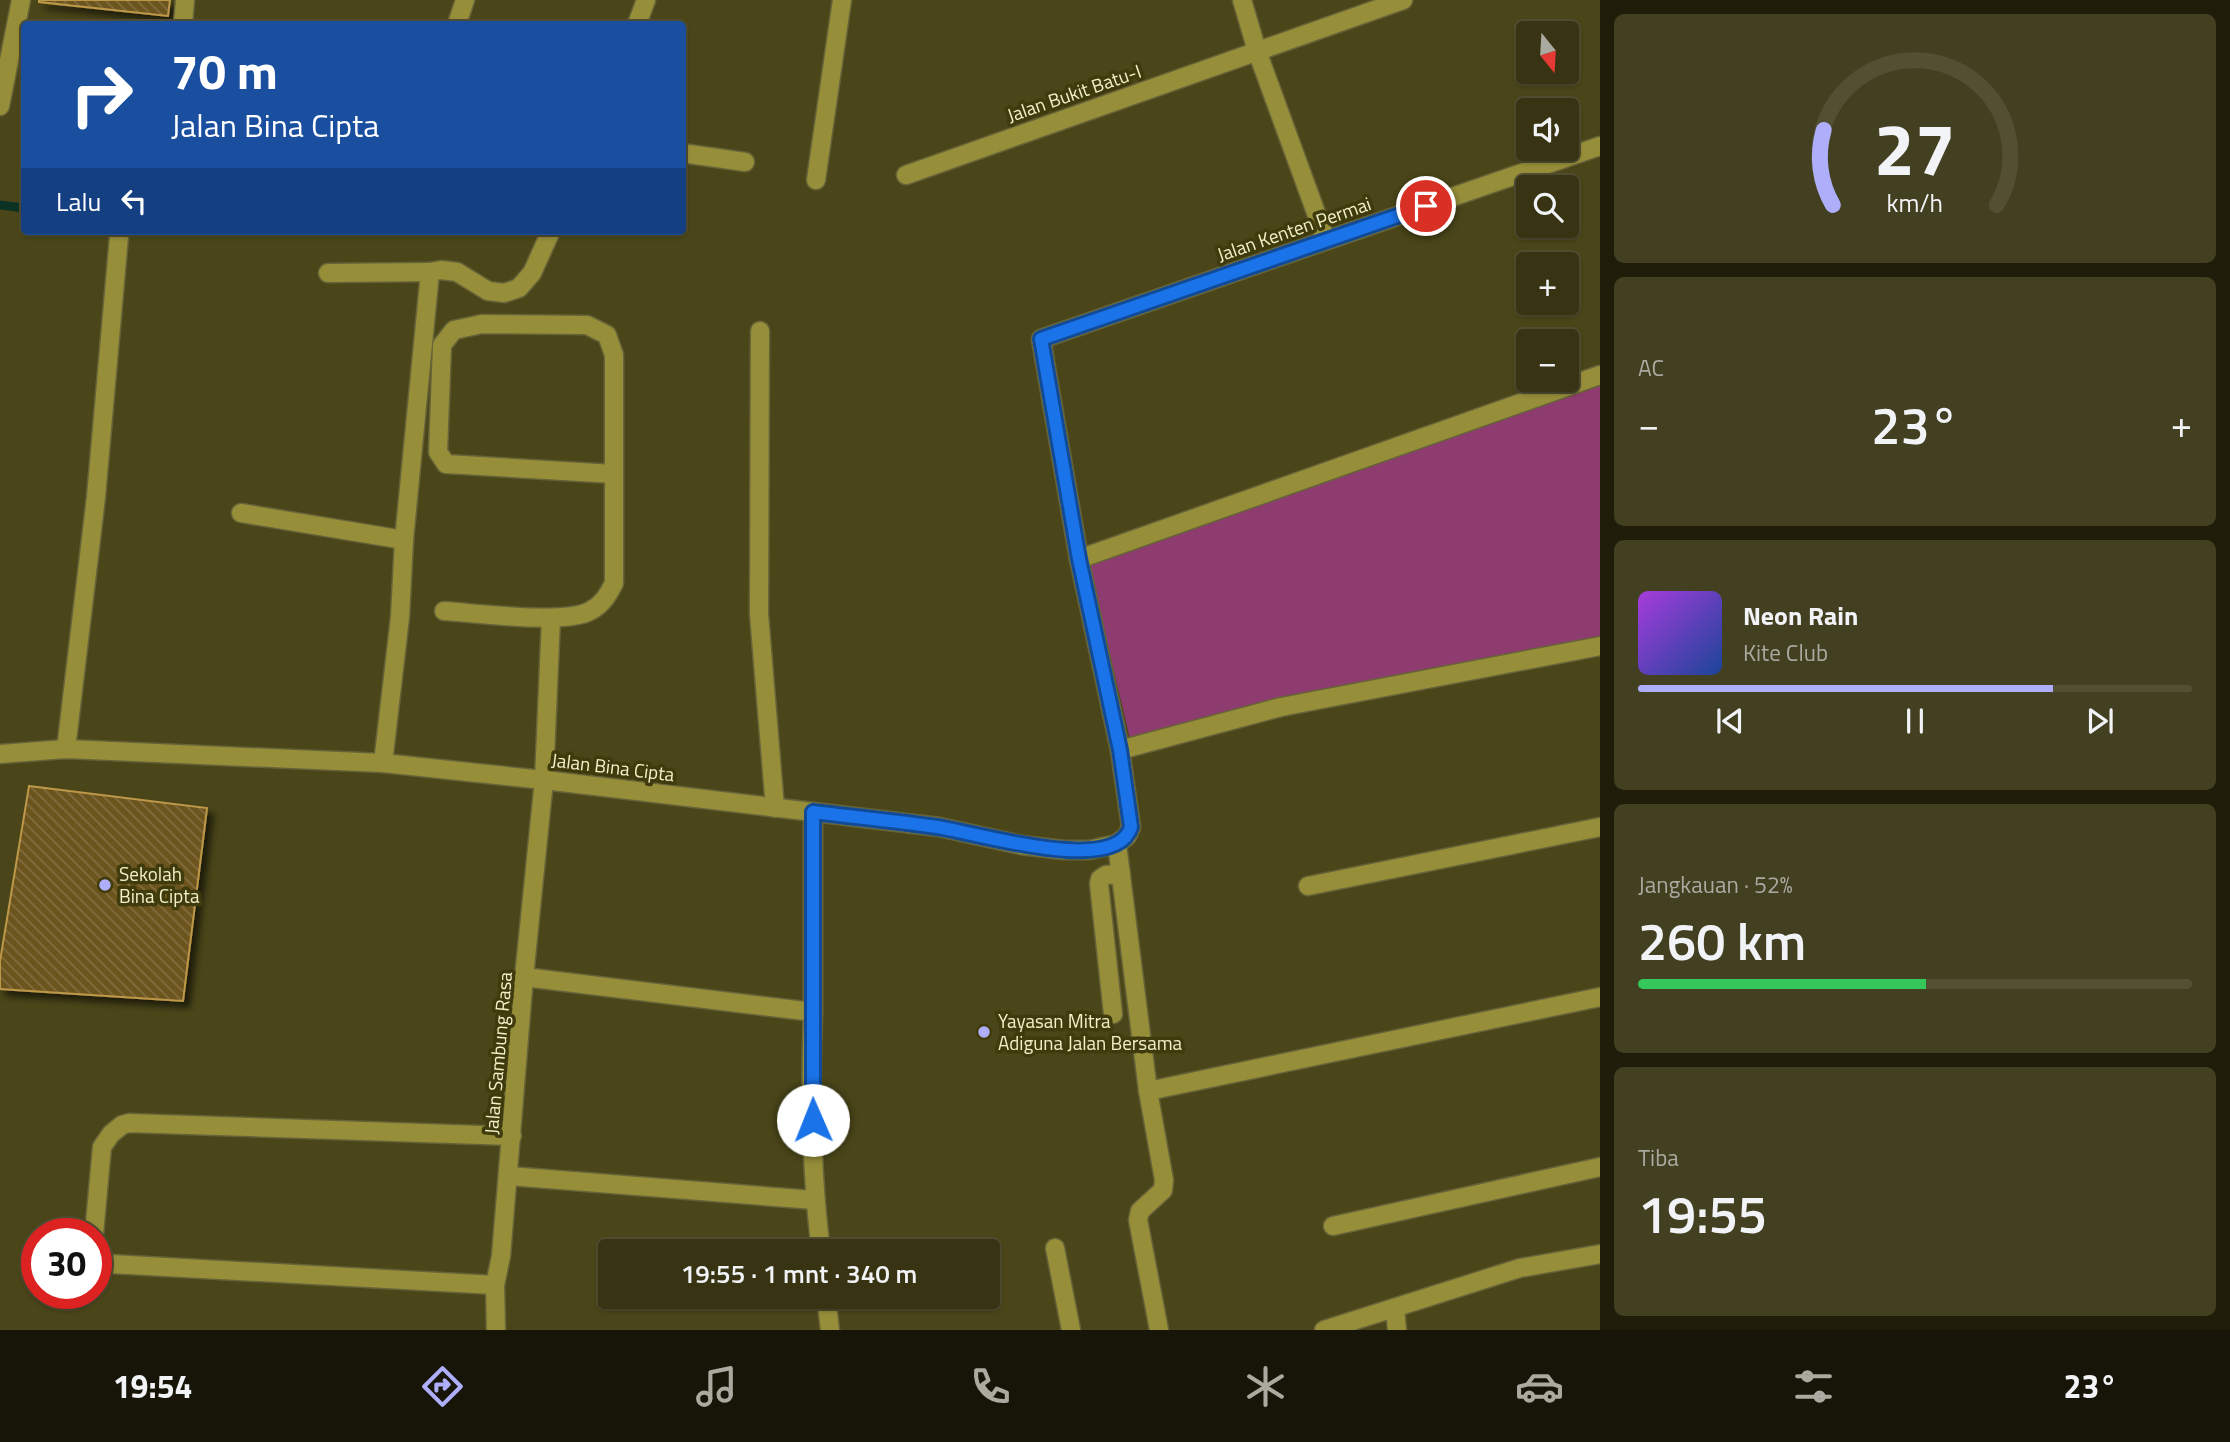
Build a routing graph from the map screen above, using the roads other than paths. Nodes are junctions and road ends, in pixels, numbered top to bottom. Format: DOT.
graph roads {
  1 [pos="21,0"];
  2 [pos="185,0"];
  3 [pos="465,0"];
  4 [pos="646,0"];
  5 [pos="842,0"];
  6 [pos="1242,0"];
  7 [pos="1402,0"];
  8 [pos="183,21"];
  9 [pos="458,21"];
  10 [pos="638,21"];
  11 [pos="1257,51"];
  12 [pos="0,106"];
  13 [pos="1600,146"];
  14 [pos="686,154"];
  15 [pos="746,162"];
  16 [pos="906,175"];
  17 [pos="816,180"];
  18 [pos="549,235"];
  19 [pos="119,236"];
  20 [pos="1326,240"];
  21 [pos="430,272"];
  22 [pos="328,273"];
  23 [pos="760,331"];
  24 [pos="1600,375"];
  25 [pos="614,474"];
  26 [pos="241,513"];
  27 [pos="404,540"];
  28 [pos="1079,559"];
  29 [pos="444,611"];
  30 [pos="551,618"];
  31 [pos="1600,646"];
  32 [pos="66,749"];
  33 [pos="1120,750"];
  34 [pos="0,754"];
  35 [pos="383,763"];
  36 [pos="544,780"];
  37 [pos="775,808"];
  38 [pos="813,812"];
  39 [pos="1600,827"];
  40 [pos="1117,844"];
  41 [pos="1121,874"];
  42 [pos="1308,886"];
  43 [pos="524,977"];
  44 [pos="1600,997"];
  45 [pos="813,1012"];
  46 [pos="1112,1014"];
  47 [pos="1148,1091"];
  48 [pos="512,1136"];
  49 [pos="1600,1167"];
  50 [pos="509,1176"];
  51 [pos="814,1200"];
  52 [pos="95,1218"];
  53 [pos="1333,1226"];
  54 [pos="819,1239"];
  55 [pos="1055,1248"];
  56 [pos="1600,1254"];
  57 [pos="112,1265"];
  58 [pos="495,1285"];
  59 [pos="1395,1308"];
  60 [pos="827,1309"];
  61 [pos="496,1330"];
  62 [pos="830,1330"];
  63 [pos="1071,1330"];
  64 [pos="1159,1330"];
  65 [pos="1324,1330"];
  66 [pos="1397,1330"];
  1 -- 12 [label="street"];
  2 -- 8 [label="street"];
  3 -- 9 [label="street"];
  4 -- 10 [label="street"];
  5 -- 17 [label="street"];
  6 -- 11 [label="street"];
  7 -- 11 [label="street, Jalan Bukit Batu-I"];
  11 -- 16 [label="street, Jalan Bukit Batu-I"];
  11 -- 20 [label="street"];
  13 -- 20 [label="street, Jalan Kenten Permai"];
  14 -- 15 [label="street"];
  18 -- 21 [label="street"];
  19 -- 32 [label="street"];
  20 -- 28 [label="street, Jalan Kenten Permai"];
  21 -- 22 [label="street"];
  21 -- 27 [label="street"];
  23 -- 37 [label="street"];
  24 -- 28 [label="street"];
  25 -- 25 [label="street"];
  25 -- 30 [label="street"];
  26 -- 27 [label="street"];
  27 -- 35 [label="street"];
  28 -- 33 [label="street"];
  29 -- 30 [label="street"];
  30 -- 36 [label="street, Jalan Sambung Rasa"];
  31 -- 33 [label="street"];
  32 -- 34 [label="street, Jalan Bina Cipta"];
  32 -- 35 [label="street, Jalan Bina Cipta"];
  33 -- 40 [label="street"];
  35 -- 36 [label="street, Jalan Bina Cipta"];
  36 -- 37 [label="street, Jalan Bina Cipta"];
  36 -- 43 [label="street, Jalan Sambung Rasa"];
  37 -- 38 [label="street, Jalan Bina Cipta"];
  38 -- 40 [label="street, Jalan Bina Cipta"];
  38 -- 45 [label="street"];
  39 -- 42 [label="street"];
  40 -- 41 [label="street"];
  41 -- 46 [label="street"];
  41 -- 47 [label="street"];
  43 -- 45 [label="street"];
  43 -- 48 [label="street, Jalan Sambung Rasa"];
  44 -- 47 [label="street"];
  45 -- 51 [label="street"];
  47 -- 64 [label="street"];
  48 -- 50 [label="street, Jalan Sambung Rasa"];
  48 -- 52 [label="street"];
  49 -- 53 [label="street"];
  50 -- 51 [label="street"];
  50 -- 58 [label="street, Jalan Sambung Rasa"];
  51 -- 54 [label="street"];
  55 -- 63 [label="street"];
  56 -- 59 [label="street"];
  57 -- 58 [label="street"];
  58 -- 61 [label="street, Jalan Sambung Rasa"];
  59 -- 65 [label="street"];
  59 -- 66 [label="street"];
  60 -- 62 [label="street"];
}
